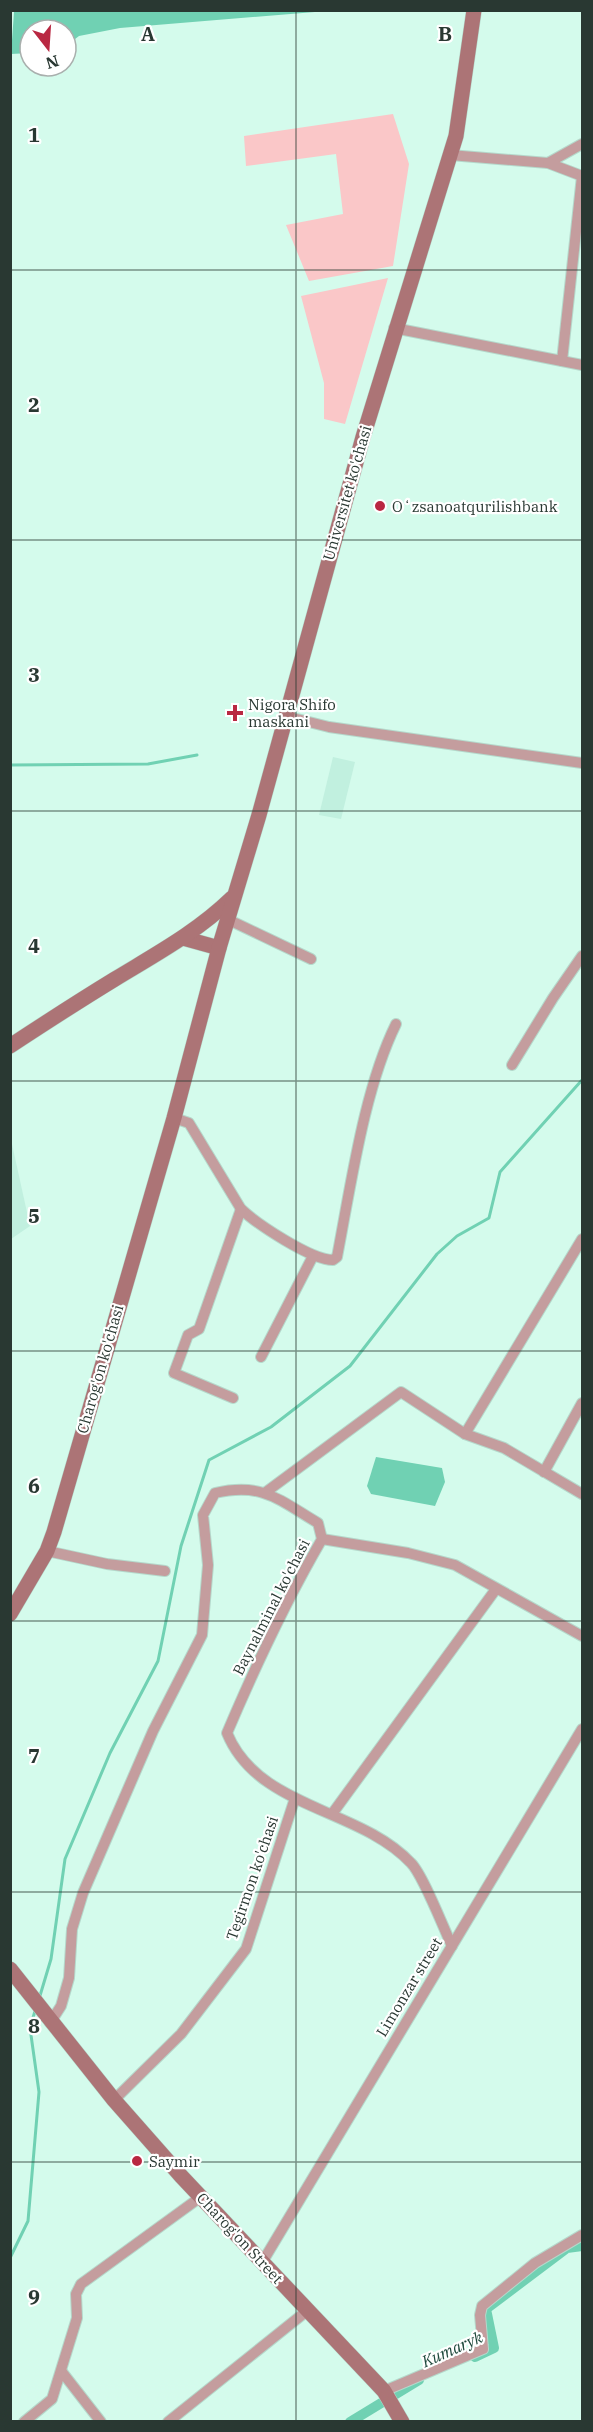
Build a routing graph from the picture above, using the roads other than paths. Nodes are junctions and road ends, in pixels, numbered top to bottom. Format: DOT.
graph roads {
  1 [pos="474,10"];
  2 [pos="582,144"];
  3 [pos="450,155"];
  4 [pos="548,163"];
  5 [pos="582,176"];
  6 [pos="394,328"];
  7 [pos="562,361"];
  8 [pos="582,365"];
  9 [pos="285,716"];
  10 [pos="582,763"];
  11 [pos="233,896"];
  12 [pos="227,919"];
  13 [pos="183,939"];
  14 [pos="219,948"];
  15 [pos="582,956"];
  16 [pos="311,958"];
  17 [pos="396,1024"];
  18 [pos="10,1046"];
  19 [pos="512,1065"];
  20 [pos="174,1118"];
  21 [pos="241,1209"];
  22 [pos="582,1239"];
  23 [pos="314,1256"];
  24 [pos="261,1357"];
  25 [pos="233,1398"];
  26 [pos="582,1403"];
  27 [pos="465,1434"];
  28 [pos="544,1472"];
  29 [pos="266,1492"];
  30 [pos="582,1494"];
  31 [pos="322,1539"];
  32 [pos="47,1551"];
  33 [pos="165,1571"];
  34 [pos="496,1589"];
  35 [pos="10,1614"];
  36 [pos="582,1636"];
  37 [pos="582,1729"];
  38 [pos="295,1798"];
  39 [pos="332,1814"];
  40 [pos="452,1946"];
  41 [pos="10,1969"];
  42 [pos="47,2016"];
  43 [pos="114,2100"];
  44 [pos="202,2196"];
  45 [pos="582,2235"];
  46 [pos="263,2261"];
  47 [pos="308,2310"];
  48 [pos="63,2372"];
  49 [pos="384,2391"];
  50 [pos="401,2418"];
  51 [pos="24,2421"];
  52 [pos="101,2421"];
  53 [pos="168,2421"];
  1 -- 3 [label="main road, Universitet ko'chasi"];
  2 -- 4 [label="street"];
  3 -- 4 [label="street"];
  3 -- 6 [label="main road, Universitet ko'chasi"];
  4 -- 5 [label="street"];
  5 -- 7 [label="street"];
  6 -- 7 [label="street"];
  6 -- 9 [label="main road, Universitet ko'chasi"];
  7 -- 8 [label="street"];
  9 -- 10 [label="street"];
  9 -- 11 [label="main road, Universitet ko'chasi"];
  11 -- 12 [label="main road, Universitet ko'chasi"];
  11 -- 13 [label="main road"];
  12 -- 14 [label="main road, Universitet ko'chasi"];
  12 -- 16 [label="street"];
  13 -- 14 [label="main road"];
  13 -- 18 [label="main road"];
  14 -- 20 [label="main road, Charog'on ko'chasi"];
  15 -- 19 [label="street"];
  17 -- 23 [label="street"];
  20 -- 21 [label="street"];
  20 -- 32 [label="main road, Charog'on ko'chasi"];
  21 -- 23 [label="street"];
  21 -- 25 [label="street"];
  22 -- 27 [label="street"];
  23 -- 24 [label="street"];
  26 -- 28 [label="street"];
  27 -- 28 [label="street"];
  27 -- 29 [label="street"];
  28 -- 30 [label="street"];
  29 -- 31 [label="street, Baynalminal ko'chasi"];
  29 -- 42 [label="street, Baynalminal ko'chasi"];
  31 -- 34 [label="street"];
  31 -- 38 [label="street, Baynalminal ko'chasi"];
  32 -- 33 [label="street"];
  32 -- 35 [label="main road, Charog'on ko'chasi"];
  34 -- 36 [label="street"];
  34 -- 39 [label="street"];
  37 -- 40 [label="street, Limonzar street"];
  38 -- 39 [label="street, Baynalminal ko'chasi"];
  38 -- 43 [label="street, Tegirmon ko'chasi"];
  39 -- 40 [label="street, Baynalminal ko'chasi"];
  40 -- 46 [label="street, Limonzar street"];
  41 -- 42 [label="main road, Charog'on Street"];
  42 -- 43 [label="main road, Charog'on Street"];
  43 -- 44 [label="main road, Charog'on Street"];
  44 -- 46 [label="main road, Charog'on Street"];
  44 -- 48 [label="street"];
  45 -- 49 [label="street"];
  46 -- 47 [label="main road, Charog'on Street"];
  47 -- 49 [label="main road, Charog'on Street"];
  47 -- 53 [label="street"];
  48 -- 51 [label="street"];
  48 -- 52 [label="street"];
  49 -- 50 [label="main road, Charog'on Street"];
}
